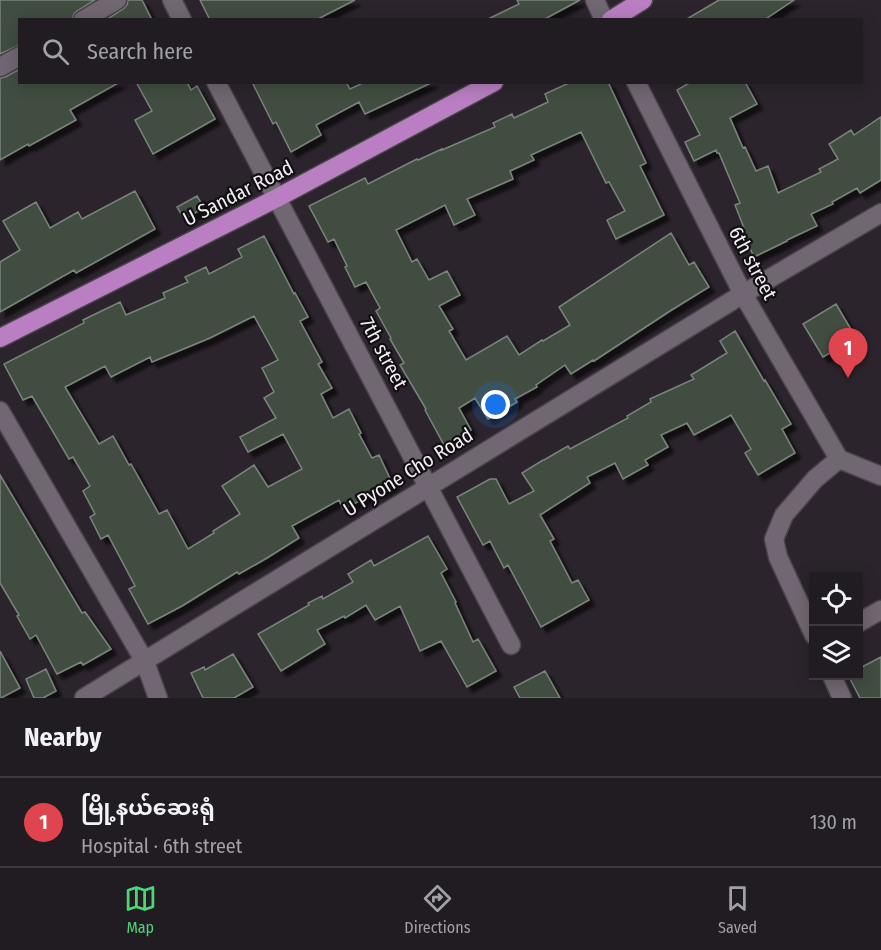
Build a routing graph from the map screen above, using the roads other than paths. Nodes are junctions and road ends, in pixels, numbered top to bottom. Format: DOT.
graph roads {
  1 [pos="117,0"];
  2 [pos="172,0"];
  3 [pos="594,0"];
  4 [pos="643,0"];
  5 [pos="86,18"];
  6 [pos="181,18"];
  7 [pos="603,18"];
  8 [pos="614,18"];
  9 [pos="18,57"];
  10 [pos="0,67"];
  11 [pos="217,84"];
  12 [pos="490,84"];
  13 [pos="637,84"];
  14 [pos="277,198"];
  15 [pos="881,213"];
  16 [pos="743,294"];
  17 [pos="0,338"];
  18 [pos="0,411"];
  19 [pos="839,459"];
  20 [pos="881,476"];
  21 [pos="428,486"];
  22 [pos="881,610"];
  23 [pos="863,620"];
  24 [pos="809,626"];
  25 [pos="512,645"];
  26 [pos="145,662"];
  27 [pos="834,680"];
  28 [pos="84,698"];
  29 [pos="158,698"];
  30 [pos="842,698"];
  1 -- 5 [label="street"];
  2 -- 6 [label="street"];
  3 -- 7 [label="street"];
  4 -- 8 [label="main road"];
  9 -- 10 [label="street"];
  11 -- 14 [label="street, 7th street"];
  12 -- 14 [label="main road, U Sandar Road"];
  13 -- 16 [label="street, 6th street"];
  14 -- 17 [label="main road, U Sandar Road"];
  14 -- 21 [label="street, 7th street"];
  15 -- 16 [label="street, U Pyone Cho Road"];
  16 -- 19 [label="street, 6th street"];
  16 -- 21 [label="street, U Pyone Cho Road"];
  18 -- 26 [label="street"];
  19 -- 20 [label="street"];
  19 -- 24 [label="street"];
  21 -- 25 [label="street, 7th street"];
  21 -- 26 [label="street, U Pyone Cho Road"];
  22 -- 23 [label="street"];
  26 -- 28 [label="street, U Pyone Cho Road"];
  26 -- 29 [label="street"];
  27 -- 30 [label="street"];
}
